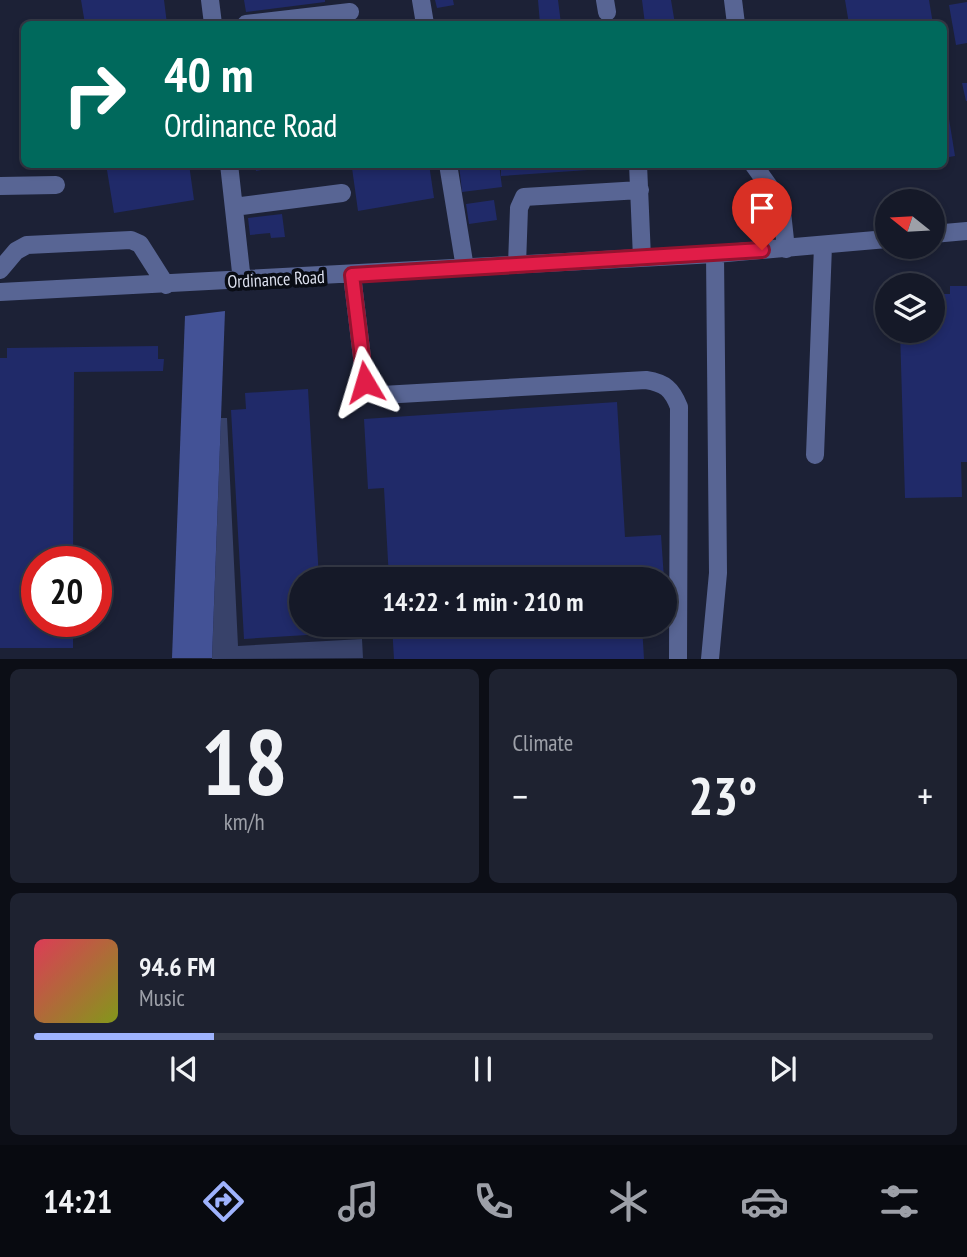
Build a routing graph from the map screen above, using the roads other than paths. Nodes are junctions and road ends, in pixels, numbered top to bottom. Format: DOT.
graph roads {
  1 [pos="210,0"];
  2 [pos="421,0"];
  3 [pos="733,0"];
  4 [pos="350,12"];
  5 [pos="213,21"];
  6 [pos="272,21"];
  7 [pos="424,21"];
  8 [pos="736,21"];
  9 [pos="229,168"];
  10 [pos="449,168"];
  11 [pos="638,168"];
  12 [pos="756,168"];
  13 [pos="56,185"];
  14 [pos="0,186"];
  15 [pos="640,190"];
  16 [pos="342,193"];
  17 [pos="234,207"];
  18 [pos="967,231"];
  19 [pos="945,233"];
  20 [pos="875,240"];
  21 [pos="823,246"];
  22 [pos="786,248"];
  23 [pos="715,254"];
  24 [pos="642,258"];
  25 [pos="517,265"];
  26 [pos="465,268"];
  27 [pos="0,270"];
  28 [pos="352,275"];
  29 [pos="242,281"];
  30 [pos="166,285"];
  31 [pos="0,292"];
  32 [pos="815,455"];
  33 [pos="678,659"];
  34 [pos="710,659"];
  1 -- 5 [label="street"];
  2 -- 7 [label="street"];
  3 -- 8 [label="street"];
  4 -- 6 [label="street"];
  9 -- 17 [label="street"];
  10 -- 26 [label="street"];
  11 -- 15 [label="street"];
  12 -- 22 [label="street"];
  13 -- 14 [label="street"];
  15 -- 24 [label="street"];
  15 -- 25 [label="street"];
  16 -- 17 [label="street"];
  17 -- 29 [label="street"];
  18 -- 19 [label="street"];
  20 -- 21 [label="street, Ordinance Road"];
  21 -- 22 [label="street, Ordinance Road"];
  21 -- 32 [label="street"];
  22 -- 23 [label="street, Ordinance Road"];
  23 -- 24 [label="street, Ordinance Road"];
  23 -- 34 [label="street"];
  24 -- 25 [label="street, Ordinance Road"];
  25 -- 26 [label="street, Ordinance Road"];
  26 -- 28 [label="street, Ordinance Road"];
  27 -- 30 [label="street"];
  28 -- 29 [label="street, Ordinance Road"];
  28 -- 33 [label="street"];
  29 -- 30 [label="street, Ordinance Road"];
  30 -- 31 [label="street, Ordinance Road"];
}
